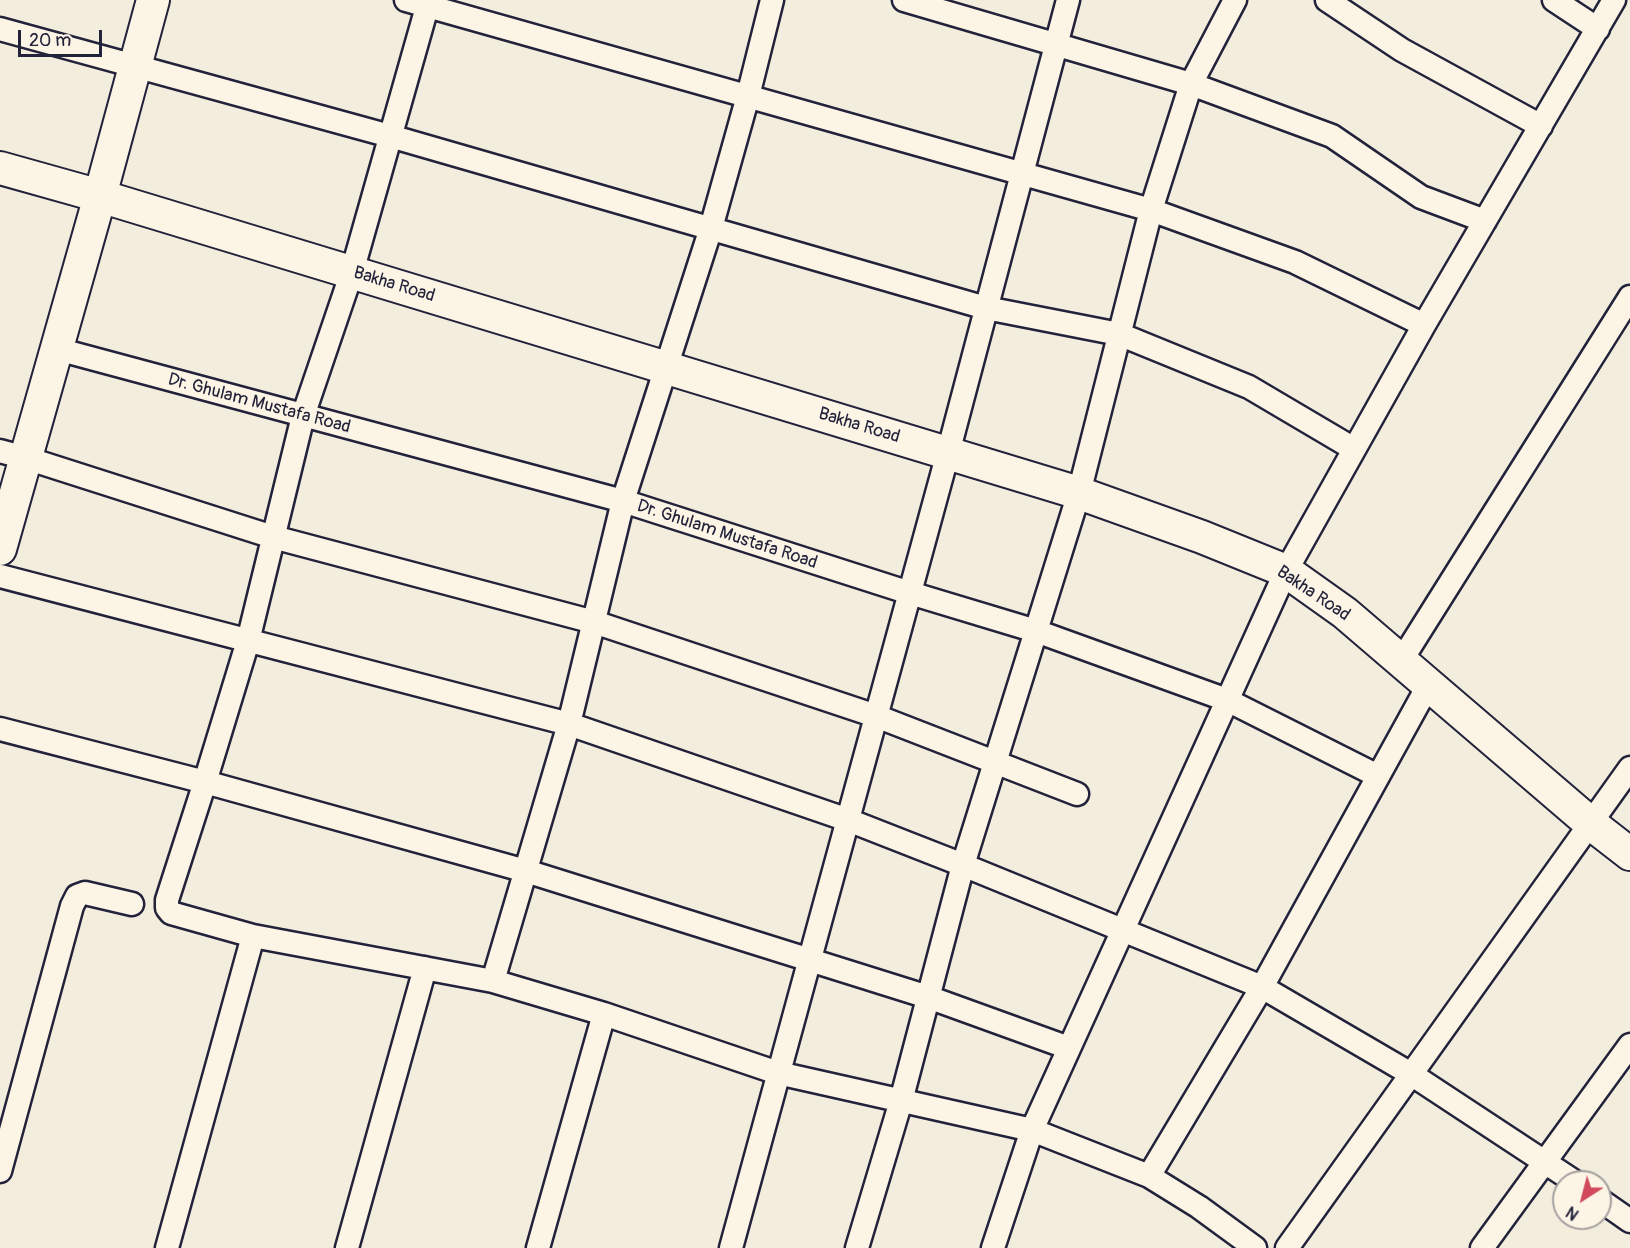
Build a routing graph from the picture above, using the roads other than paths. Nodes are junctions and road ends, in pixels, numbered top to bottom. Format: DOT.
graph roads {
  1 [pos="153,0"];
  2 [pos="772,0"];
  3 [pos="904,0"];
  4 [pos="1068,0"];
  5 [pos="1235,0"];
  6 [pos="1327,0"];
  7 [pos="1554,0"];
  8 [pos="1614,0"];
  9 [pos="421,2"];
  10 [pos="0,29"];
  11 [pos="1598,29"];
  12 [pos="1056,44"];
  13 [pos="135,66"];
  14 [pos="1191,84"];
  15 [pos="748,96"];
  16 [pos="1541,126"];
  17 [pos="390,136"];
  18 [pos="0,168"];
  19 [pos="1022,173"];
  20 [pos="100,196"];
  21 [pos="1151,210"];
  22 [pos="1485,221"];
  23 [pos="711,228"];
  24 [pos="352,272"];
  25 [pos="1630,297"];
  26 [pos="986,308"];
  27 [pos="1424,325"];
  28 [pos="1119,334"];
  29 [pos="57,349"];
  30 [pos="666,367"];
  31 [pos="303,416"];
  32 [pos="1354,449"];
  33 [pos="948,453"];
  34 [pos="13,454"];
  35 [pos="1079,493"];
  36 [pos="623,501"];
  37 [pos="273,537"];
  38 [pos="0,549"];
  39 [pos="1286,571"];
  40 [pos="0,576"];
  41 [pos="910,593"];
  42 [pos="594,622"];
  43 [pos="1036,631"];
  44 [pos="248,641"];
  45 [pos="1401,661"];
  46 [pos="1429,684"];
  47 [pos="1227,700"];
  48 [pos="876,716"];
  49 [pos="569,724"];
  50 [pos="0,729"];
  51 [pos="995,763"];
  52 [pos="1630,768"];
  53 [pos="1378,776"];
  54 [pos="205,782"];
  55 [pos="1077,794"];
  56 [pos="848,820"];
  57 [pos="1590,823"];
  58 [pos="1630,854"];
  59 [pos="963,865"];
  60 [pos="526,871"];
  61 [pos="132,904"];
  62 [pos="1123,930"];
  63 [pos="253,936"];
  64 [pos="810,959"];
  65 [pos="425,968"];
  66 [pos="493,981"];
  67 [pos="1262,987"];
  68 [pos="928,997"];
  69 [pos="604,1014"];
  70 [pos="1630,1045"];
  71 [pos="1069,1048"];
  72 [pos="778,1072"];
  73 [pos="1411,1074"];
  74 [pos="901,1101"];
  75 [pos="1032,1130"];
  76 [pos="1545,1161"];
  77 [pos="1558,1170"];
  78 [pos="0,1171"];
  79 [pos="1149,1176"];
  80 [pos="1612,1208"];
  81 [pos="1630,1221"];
  82 [pos="167,1248"];
  83 [pos="347,1248"];
  84 [pos="538,1248"];
  85 [pos="731,1248"];
  86 [pos="857,1248"];
  87 [pos="993,1248"];
  88 [pos="1256,1248"];
  89 [pos="1287,1248"];
  90 [pos="1482,1248"];
  1 -- 13 [label="street"];
  2 -- 15 [label="street"];
  3 -- 12 [label="street"];
  4 -- 12 [label="street"];
  5 -- 14 [label="street"];
  6 -- 16 [label="street"];
  7 -- 11 [label="street"];
  8 -- 11 [label="street"];
  9 -- 15 [label="street"];
  9 -- 17 [label="street"];
  10 -- 13 [label="street"];
  11 -- 16 [label="street"];
  12 -- 14 [label="street"];
  12 -- 19 [label="street"];
  13 -- 17 [label="street"];
  13 -- 20 [label="street"];
  14 -- 21 [label="street"];
  14 -- 22 [label="street"];
  15 -- 19 [label="street"];
  15 -- 23 [label="street"];
  16 -- 22 [label="street"];
  17 -- 23 [label="street"];
  17 -- 24 [label="street"];
  18 -- 20 [label="street, Bakha Road"];
  19 -- 21 [label="street"];
  19 -- 26 [label="street"];
  20 -- 24 [label="street, Bakha Road"];
  20 -- 29 [label="street"];
  21 -- 27 [label="street"];
  21 -- 28 [label="street"];
  22 -- 27 [label="street"];
  23 -- 26 [label="street"];
  23 -- 30 [label="street"];
  24 -- 30 [label="street, Bakha Road"];
  24 -- 31 [label="street"];
  25 -- 45 [label="street"];
  26 -- 28 [label="street"];
  26 -- 33 [label="street"];
  27 -- 32 [label="street"];
  28 -- 32 [label="street"];
  28 -- 35 [label="street"];
  29 -- 31 [label="street, Dr. Ghulam Mustafa Road"];
  29 -- 34 [label="street"];
  30 -- 33 [label="street, Bakha Road"];
  30 -- 36 [label="street"];
  31 -- 36 [label="street, Dr. Ghulam Mustafa Road"];
  31 -- 37 [label="street"];
  32 -- 39 [label="street"];
  33 -- 35 [label="street, Bakha Road"];
  33 -- 41 [label="street"];
  34 -- 37 [label="street"];
  34 -- 38 [label="street"];
  35 -- 39 [label="street, Bakha Road"];
  35 -- 43 [label="street"];
  36 -- 41 [label="street, Dr. Ghulam Mustafa Road"];
  36 -- 42 [label="street"];
  37 -- 42 [label="street"];
  37 -- 44 [label="street"];
  39 -- 45 [label="street, Bakha Road"];
  39 -- 47 [label="street"];
  40 -- 44 [label="street"];
  41 -- 43 [label="street, Dr. Ghulam Mustafa Road"];
  41 -- 48 [label="street"];
  42 -- 48 [label="street"];
  42 -- 49 [label="street"];
  43 -- 47 [label="street, Dr. Ghulam Mustafa Road"];
  43 -- 51 [label="street"];
  44 -- 49 [label="street"];
  44 -- 54 [label="street"];
  45 -- 46 [label="street, Bakha Road"];
  46 -- 53 [label="street"];
  46 -- 57 [label="street, Bakha Road"];
  47 -- 53 [label="street, Dr. Ghulam Mustafa Road"];
  47 -- 62 [label="street"];
  48 -- 51 [label="street"];
  48 -- 56 [label="street"];
  49 -- 56 [label="street"];
  49 -- 60 [label="street"];
  50 -- 54 [label="street"];
  51 -- 55 [label="street"];
  51 -- 59 [label="street"];
  52 -- 57 [label="street"];
  53 -- 67 [label="street"];
  54 -- 60 [label="street"];
  54 -- 63 [label="street"];
  56 -- 59 [label="street"];
  56 -- 64 [label="street"];
  57 -- 58 [label="street, Bakha Road"];
  57 -- 73 [label="street"];
  59 -- 62 [label="street"];
  59 -- 68 [label="street"];
  60 -- 64 [label="street"];
  60 -- 66 [label="street"];
  61 -- 78 [label="street"];
  62 -- 67 [label="street"];
  62 -- 71 [label="street"];
  63 -- 65 [label="street"];
  63 -- 82 [label="street"];
  64 -- 68 [label="street"];
  64 -- 72 [label="street"];
  65 -- 66 [label="street"];
  65 -- 83 [label="street"];
  66 -- 69 [label="street"];
  67 -- 73 [label="street"];
  67 -- 79 [label="street"];
  68 -- 71 [label="street"];
  68 -- 74 [label="street"];
  69 -- 72 [label="street"];
  69 -- 84 [label="street"];
  70 -- 76 [label="street"];
  71 -- 75 [label="street"];
  72 -- 74 [label="street"];
  72 -- 85 [label="street"];
  73 -- 76 [label="street"];
  73 -- 89 [label="street"];
  74 -- 75 [label="street"];
  74 -- 86 [label="street"];
  75 -- 79 [label="street"];
  75 -- 87 [label="street"];
  76 -- 77 [label="street"];
  76 -- 90 [label="street"];
  79 -- 88 [label="street"];
  80 -- 81 [label="street"];
}
